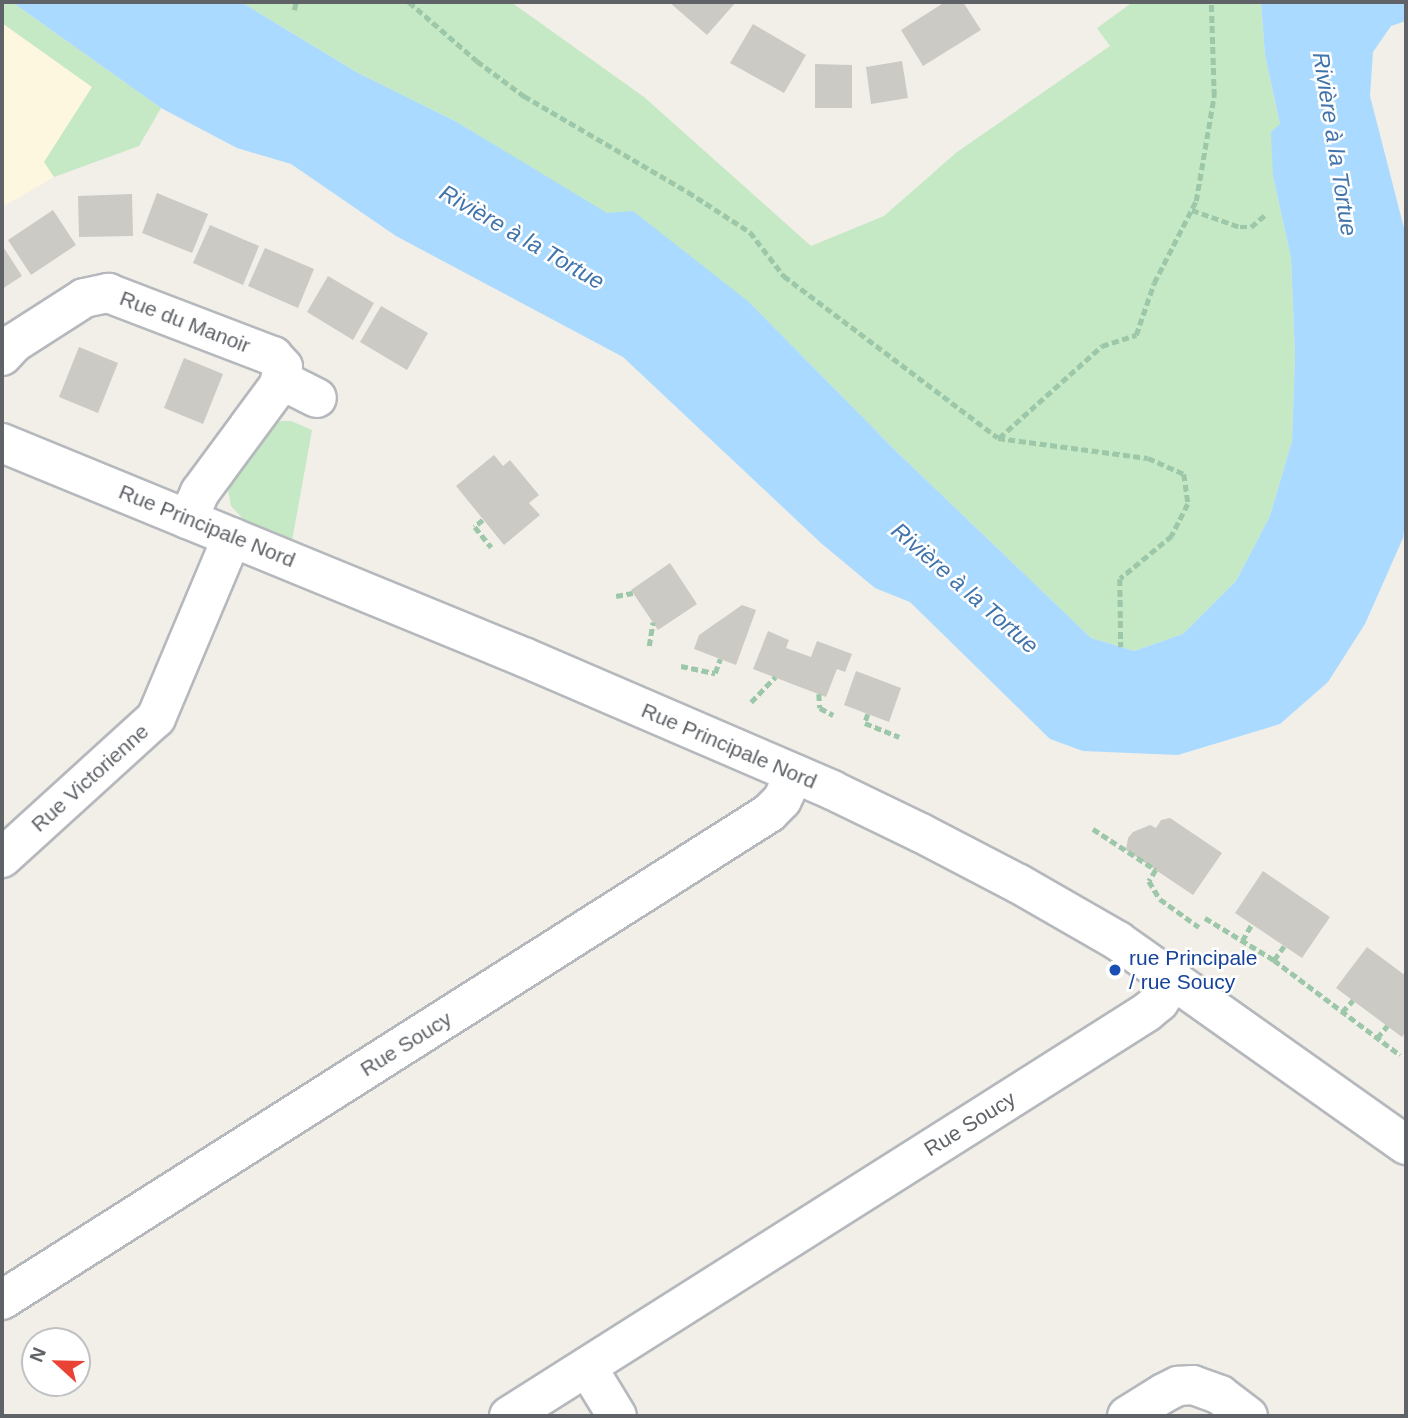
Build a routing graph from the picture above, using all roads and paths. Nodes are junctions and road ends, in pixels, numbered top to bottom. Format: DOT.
graph roads {
  1 [pos="296,2"];
  2 [pos="409,2"];
  3 [pos="1211,2"];
  4 [pos="294,10"];
  5 [pos="1192,210"];
  6 [pos="1266,214"];
  7 [pos="2,356"];
  8 [pos="281,380"];
  9 [pos="317,398"];
  10 [pos="998,438"];
  11 [pos="2,443"];
  12 [pos="188,519"];
  13 [pos="483,520"];
  14 [pos="232,537"];
  15 [pos="491,547"];
  16 [pos="633,593"];
  17 [pos="616,596"];
  18 [pos="653,622"];
  19 [pos="649,646"];
  20 [pos="1121,647"];
  21 [pos="720,659"];
  22 [pos="681,666"];
  23 [pos="775,677"];
  24 [pos="819,694"];
  25 [pos="751,702"];
  26 [pos="868,714"];
  27 [pos="833,715"];
  28 [pos="899,737"];
  29 [pos="794,774"];
  30 [pos="1093,829"];
  31 [pos="2,858"];
  32 [pos="1205,918"];
  33 [pos="1252,924"];
  34 [pos="1199,927"];
  35 [pos="1242,941"];
  36 [pos="1284,946"];
  37 [pos="1274,960"];
  38 [pos="1174,980"];
  39 [pos="1353,1000"];
  40 [pos="1342,1012"];
  41 [pos="1387,1026"];
  42 [pos="1377,1038"];
  43 [pos="1400,1055"];
  44 [pos="1406,1144"];
  45 [pos="2,1300"];
  46 [pos="587,1367"];
  47 [pos="509,1416"];
  48 [pos="617,1416"];
  49 [pos="1127,1416"];
  50 [pos="1248,1416"];
  1 -- 4 [label="path"];
  2 -- 10 [label="path"];
  3 -- 5 [label="path"];
  5 -- 6 [label="path"];
  5 -- 10 [label="path"];
  7 -- 8 [label="street, Rue du Manoir"];
  8 -- 9 [label="street"];
  8 -- 12 [label="street"];
  10 -- 20 [label="path"];
  11 -- 12 [label="street, Rue Principale Nord"];
  12 -- 14 [label="street, Rue Principale Nord"];
  13 -- 15 [label="path"];
  14 -- 29 [label="street, Rue Principale Nord"];
  14 -- 31 [label="street, Rue Victorienne"];
  16 -- 17 [label="path"];
  18 -- 19 [label="path"];
  21 -- 22 [label="path"];
  23 -- 25 [label="path"];
  24 -- 27 [label="path"];
  26 -- 28 [label="path"];
  29 -- 38 [label="street, Rue Principale Nord"];
  29 -- 45 [label="street, Rue Soucy"];
  30 -- 34 [label="path"];
  32 -- 35 [label="path"];
  33 -- 35 [label="path"];
  35 -- 37 [label="path"];
  36 -- 37 [label="path"];
  37 -- 40 [label="path"];
  38 -- 44 [label="street, Rue Principale Nord"];
  38 -- 46 [label="street, Rue Soucy"];
  39 -- 40 [label="path"];
  40 -- 42 [label="path"];
  41 -- 42 [label="path"];
  42 -- 43 [label="path"];
  46 -- 47 [label="street, Rue Soucy"];
  46 -- 48 [label="street"];
  49 -- 50 [label="street"];
}
